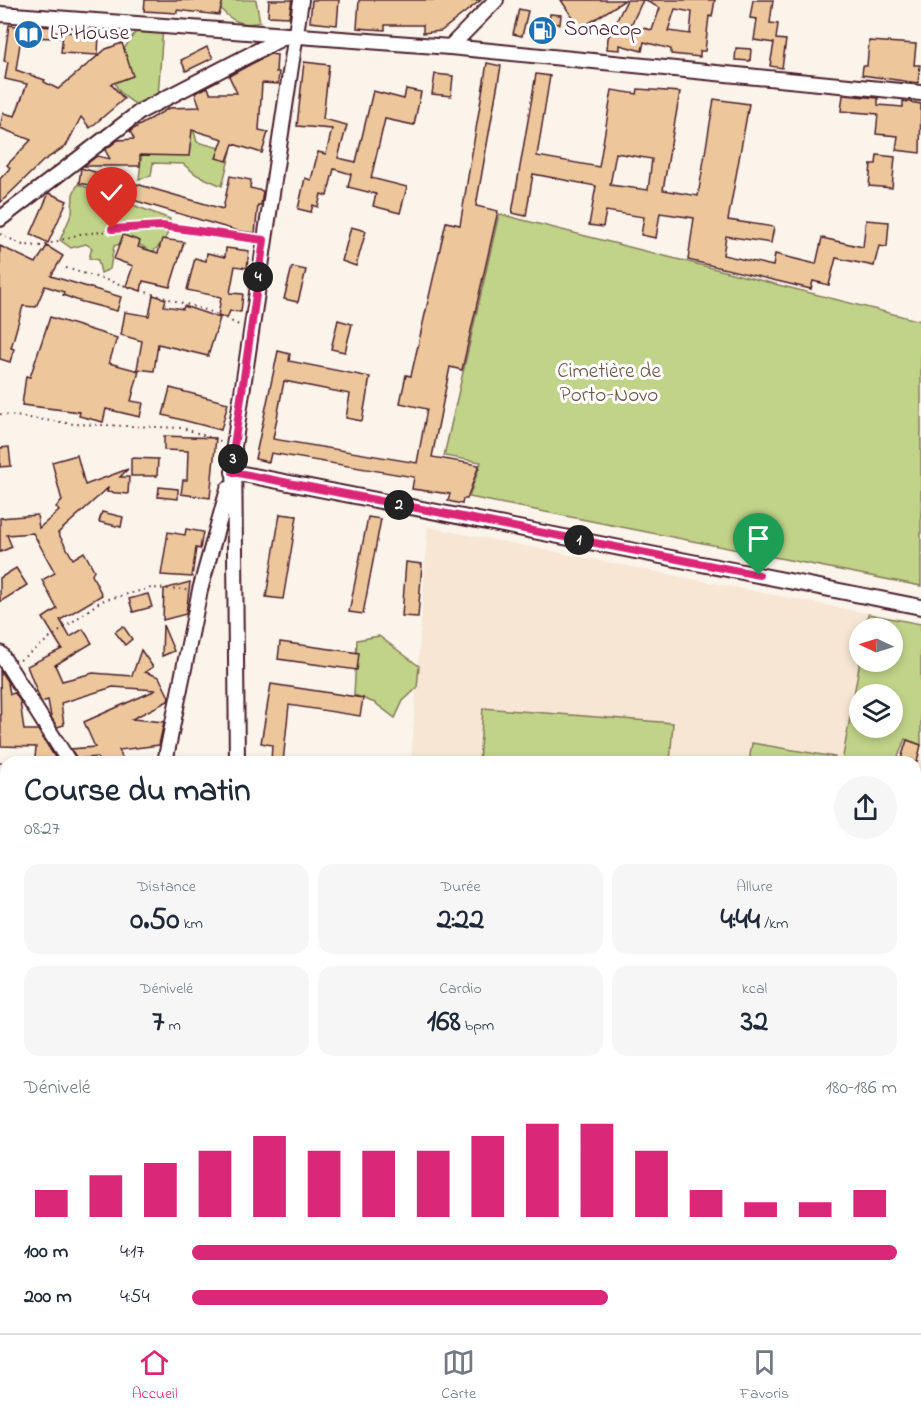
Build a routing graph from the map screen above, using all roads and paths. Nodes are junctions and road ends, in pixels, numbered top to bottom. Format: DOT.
graph roads {
  1 [pos="301,0"];
  2 [pos="496,0"];
  3 [pos="0,14"];
  4 [pos="293,35"];
  5 [pos="450,47"];
  6 [pos="921,93"];
  7 [pos="0,219"];
  8 [pos="0,234"];
  9 [pos="264,240"];
  10 [pos="66,268"];
  11 [pos="250,330"];
  12 [pos="0,414"];
  13 [pos="234,446"];
  14 [pos="233,472"];
  15 [pos="200,591"];
  16 [pos="921,607"];
  17 [pos="0,653"];
  18 [pos="9,668"];
  19 [pos="65,756"];
  20 [pos="166,756"];
  21 [pos="237,756"];
  1 -- 4 [label="street"];
  2 -- 5 [label="street"];
  3 -- 4 [label="street"];
  4 -- 5 [label="street"];
  4 -- 7 [label="street"];
  4 -- 9 [label="street"];
  5 -- 6 [label="street"];
  8 -- 9 [label="path"];
  9 -- 11 [label="street"];
  10 -- 11 [label="path"];
  11 -- 13 [label="street"];
  12 -- 13 [label="path"];
  13 -- 14 [label="street"];
  14 -- 15 [label="street"];
  14 -- 16 [label="street"];
  14 -- 21 [label="street"];
  15 -- 18 [label="path"];
  15 -- 20 [label="street"];
  17 -- 18 [label="street"];
  18 -- 19 [label="street"];
}
